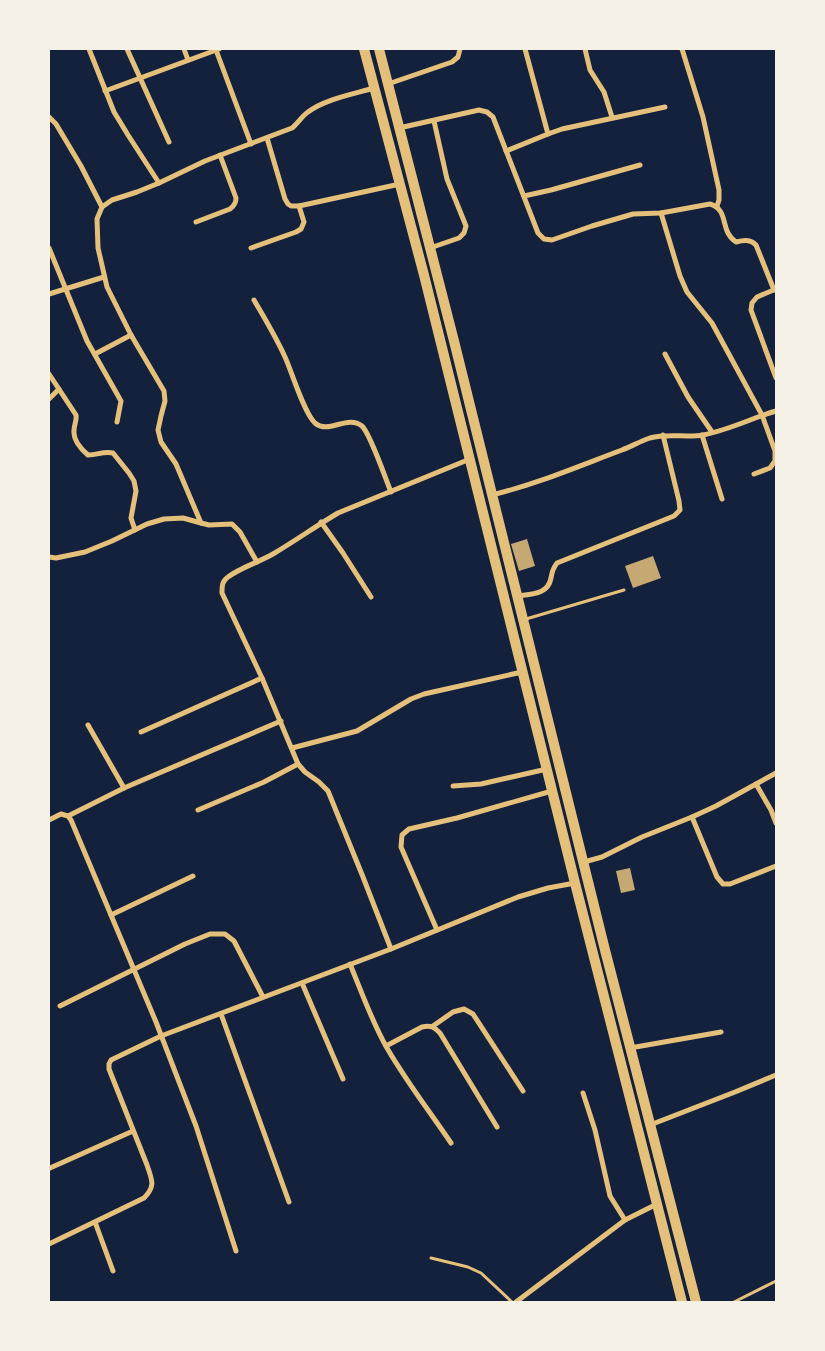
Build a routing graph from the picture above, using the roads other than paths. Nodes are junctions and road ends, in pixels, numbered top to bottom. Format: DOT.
graph roads {
  1 [pos="88,49"];
  2 [pos="127,49"];
  3 [pos="184,49"];
  4 [pos="217,49"];
  5 [pos="379,49"];
  6 [pos="460,49"];
  7 [pos="525,49"];
  8 [pos="585,49"];
  9 [pos="682,49"];
  10 [pos="365,51"];
  11 [pos="188,60"];
  12 [pos="141,78"];
  13 [pos="388,85"];
  14 [pos="374,88"];
  15 [pos="105,91"];
  16 [pos="665,107"];
  17 [pos="49,118"];
  18 [pos="612,118"];
  19 [pos="434,121"];
  20 [pos="399,128"];
  21 [pos="548,134"];
  22 [pos="267,138"];
  23 [pos="169,142"];
  24 [pos="251,144"];
  25 [pos="506,151"];
  26 [pos="220,155"];
  27 [pos="640,165"];
  28 [pos="159,183"];
  29 [pos="400,184"];
  30 [pos="524,196"];
  31 [pos="300,206"];
  32 [pos="717,206"];
  33 [pos="102,207"];
  34 [pos="661,212"];
  35 [pos="196,222"];
  36 [pos="49,248"];
  37 [pos="251,248"];
  38 [pos="430,248"];
  39 [pos="104,277"];
  40 [pos="66,288"];
  41 [pos="775,290"];
  42 [pos="49,294"];
  43 [pos="254,300"];
  44 [pos="131,335"];
  45 [pos="95,354"];
  46 [pos="665,354"];
  47 [pos="49,374"];
  48 [pos="776,378"];
  49 [pos="59,389"];
  50 [pos="49,399"];
  51 [pos="776,411"];
  52 [pos="762,415"];
  53 [pos="117,422"];
  54 [pos="712,432"];
  55 [pos="663,435"];
  56 [pos="702,435"];
  57 [pos="470,459"];
  58 [pos="754,474"];
  59 [pos="391,492"];
  60 [pos="492,495"];
  61 [pos="722,499"];
  62 [pos="321,522"];
  63 [pos="201,523"];
  64 [pos="135,530"];
  65 [pos="49,557"];
  66 [pos="257,562"];
  67 [pos="624,590"];
  68 [pos="517,596"];
  69 [pos="371,597"];
  70 [pos="523,620"];
  71 [pos="523,672"];
  72 [pos="262,678"];
  73 [pos="281,721"];
  74 [pos="88,725"];
  75 [pos="141,732"];
  76 [pos="292,748"];
  77 [pos="298,764"];
  78 [pos="546,769"];
  79 [pos="776,773"];
  80 [pos="756,784"];
  81 [pos="453,786"];
  82 [pos="124,788"];
  83 [pos="552,791"];
  84 [pos="198,810"];
  85 [pos="68,816"];
  86 [pos="692,817"];
  87 [pos="49,820"];
  88 [pos="776,823"];
  89 [pos="584,862"];
  90 [pos="776,866"];
  91 [pos="193,876"];
  92 [pos="575,883"];
  93 [pos="111,915"];
  94 [pos="436,930"];
  95 [pos="390,949"];
  96 [pos="350,964"];
  97 [pos="134,969"];
  98 [pos="302,983"];
  99 [pos="263,998"];
  100 [pos="60,1006"];
  101 [pos="221,1014"];
  102 [pos="433,1026"];
  103 [pos="721,1032"];
  104 [pos="161,1036"];
  105 [pos="386,1046"];
  106 [pos="630,1048"];
  107 [pos="776,1075"];
  108 [pos="342,1079"];
  109 [pos="523,1091"];
  110 [pos="583,1093"];
  111 [pos="650,1124"];
  112 [pos="497,1127"];
  113 [pos="132,1131"];
  114 [pos="451,1143"];
  115 [pos="50,1168"];
  116 [pos="289,1202"];
  117 [pos="657,1204"];
  118 [pos="625,1220"];
  119 [pos="95,1222"];
  120 [pos="49,1244"];
  121 [pos="236,1251"];
  122 [pos="431,1258"];
  123 [pos="113,1271"];
  124 [pos="776,1281"];
  125 [pos="512,1302"];
  126 [pos="516,1302"];
  127 [pos="682,1302"];
  128 [pos="696,1302"];
  129 [pos="734,1302"];
  1 -- 15 [label="street"];
  2 -- 12 [label="street"];
  3 -- 11 [label="street"];
  4 -- 11 [label="street"];
  4 -- 24 [label="street"];
  5 -- 10 [label="main road"];
  5 -- 13 [label="main road"];
  6 -- 13 [label="street"];
  7 -- 21 [label="street"];
  8 -- 18 [label="street"];
  9 -- 32 [label="street"];
  10 -- 14 [label="main road"];
  11 -- 12 [label="street"];
  12 -- 15 [label="street"];
  12 -- 23 [label="street"];
  13 -- 20 [label="main road"];
  14 -- 22 [label="street"];
  14 -- 29 [label="main road"];
  15 -- 28 [label="street"];
  16 -- 18 [label="street"];
  17 -- 33 [label="street"];
  18 -- 21 [label="street"];
  19 -- 20 [label="street"];
  19 -- 25 [label="street"];
  19 -- 38 [label="street"];
  20 -- 38 [label="main road"];
  21 -- 25 [label="street"];
  22 -- 24 [label="street"];
  22 -- 31 [label="street"];
  24 -- 26 [label="street"];
  25 -- 30 [label="street"];
  26 -- 28 [label="street"];
  26 -- 35 [label="street"];
  27 -- 30 [label="street"];
  28 -- 33 [label="street"];
  29 -- 31 [label="street"];
  29 -- 57 [label="main road"];
  30 -- 34 [label="street"];
  31 -- 37 [label="street"];
  32 -- 34 [label="street"];
  32 -- 41 [label="street"];
  33 -- 39 [label="street"];
  34 -- 52 [label="street"];
  36 -- 40 [label="street"];
  38 -- 60 [label="main road"];
  39 -- 40 [label="street"];
  39 -- 44 [label="street"];
  40 -- 42 [label="street"];
  40 -- 45 [label="street"];
  41 -- 48 [label="street"];
  43 -- 59 [label="street"];
  44 -- 45 [label="street"];
  44 -- 63 [label="street"];
  45 -- 53 [label="street"];
  46 -- 54 [label="street"];
  47 -- 49 [label="street"];
  49 -- 50 [label="street"];
  49 -- 64 [label="street"];
  51 -- 52 [label="street"];
  52 -- 54 [label="street"];
  52 -- 58 [label="street"];
  54 -- 56 [label="street"];
  55 -- 56 [label="street"];
  55 -- 60 [label="street"];
  55 -- 68 [label="street"];
  56 -- 61 [label="street"];
  57 -- 59 [label="street"];
  57 -- 71 [label="main road"];
  59 -- 62 [label="street"];
  60 -- 68 [label="main road"];
  62 -- 66 [label="street"];
  62 -- 69 [label="street"];
  63 -- 64 [label="street"];
  63 -- 66 [label="street"];
  64 -- 65 [label="street"];
  66 -- 72 [label="street"];
  67 -- 70 [label="lane"];
  68 -- 70 [label="main road"];
  70 -- 89 [label="main road"];
  71 -- 76 [label="street"];
  71 -- 78 [label="main road"];
  72 -- 73 [label="street"];
  72 -- 75 [label="street"];
  73 -- 76 [label="street"];
  73 -- 82 [label="street"];
  74 -- 82 [label="street"];
  76 -- 77 [label="street"];
  77 -- 84 [label="street"];
  77 -- 95 [label="street"];
  78 -- 81 [label="street"];
  78 -- 83 [label="main road"];
  79 -- 80 [label="street"];
  80 -- 86 [label="street"];
  80 -- 88 [label="street"];
  82 -- 85 [label="street"];
  83 -- 92 [label="main road"];
  83 -- 94 [label="street"];
  85 -- 87 [label="street"];
  85 -- 93 [label="street"];
  86 -- 89 [label="street"];
  86 -- 90 [label="street"];
  89 -- 106 [label="main road"];
  91 -- 93 [label="street"];
  92 -- 94 [label="street"];
  92 -- 117 [label="main road"];
  93 -- 97 [label="street"];
  94 -- 95 [label="street"];
  95 -- 96 [label="street"];
  96 -- 98 [label="street"];
  96 -- 105 [label="street"];
  97 -- 99 [label="street"];
  97 -- 100 [label="street"];
  97 -- 104 [label="street"];
  98 -- 99 [label="street"];
  98 -- 108 [label="street"];
  99 -- 101 [label="street"];
  101 -- 104 [label="street"];
  101 -- 116 [label="street"];
  102 -- 105 [label="street"];
  102 -- 109 [label="street"];
  102 -- 112 [label="street"];
  103 -- 106 [label="street"];
  104 -- 113 [label="street"];
  104 -- 121 [label="street"];
  105 -- 114 [label="street"];
  106 -- 111 [label="main road"];
  107 -- 111 [label="street"];
  110 -- 118 [label="street"];
  111 -- 128 [label="main road"];
  113 -- 115 [label="street"];
  113 -- 119 [label="street"];
  117 -- 118 [label="street"];
  117 -- 127 [label="main road"];
  118 -- 126 [label="street"];
  119 -- 120 [label="street"];
  119 -- 123 [label="street"];
  122 -- 125 [label="lane"];
  124 -- 129 [label="lane"];
}
